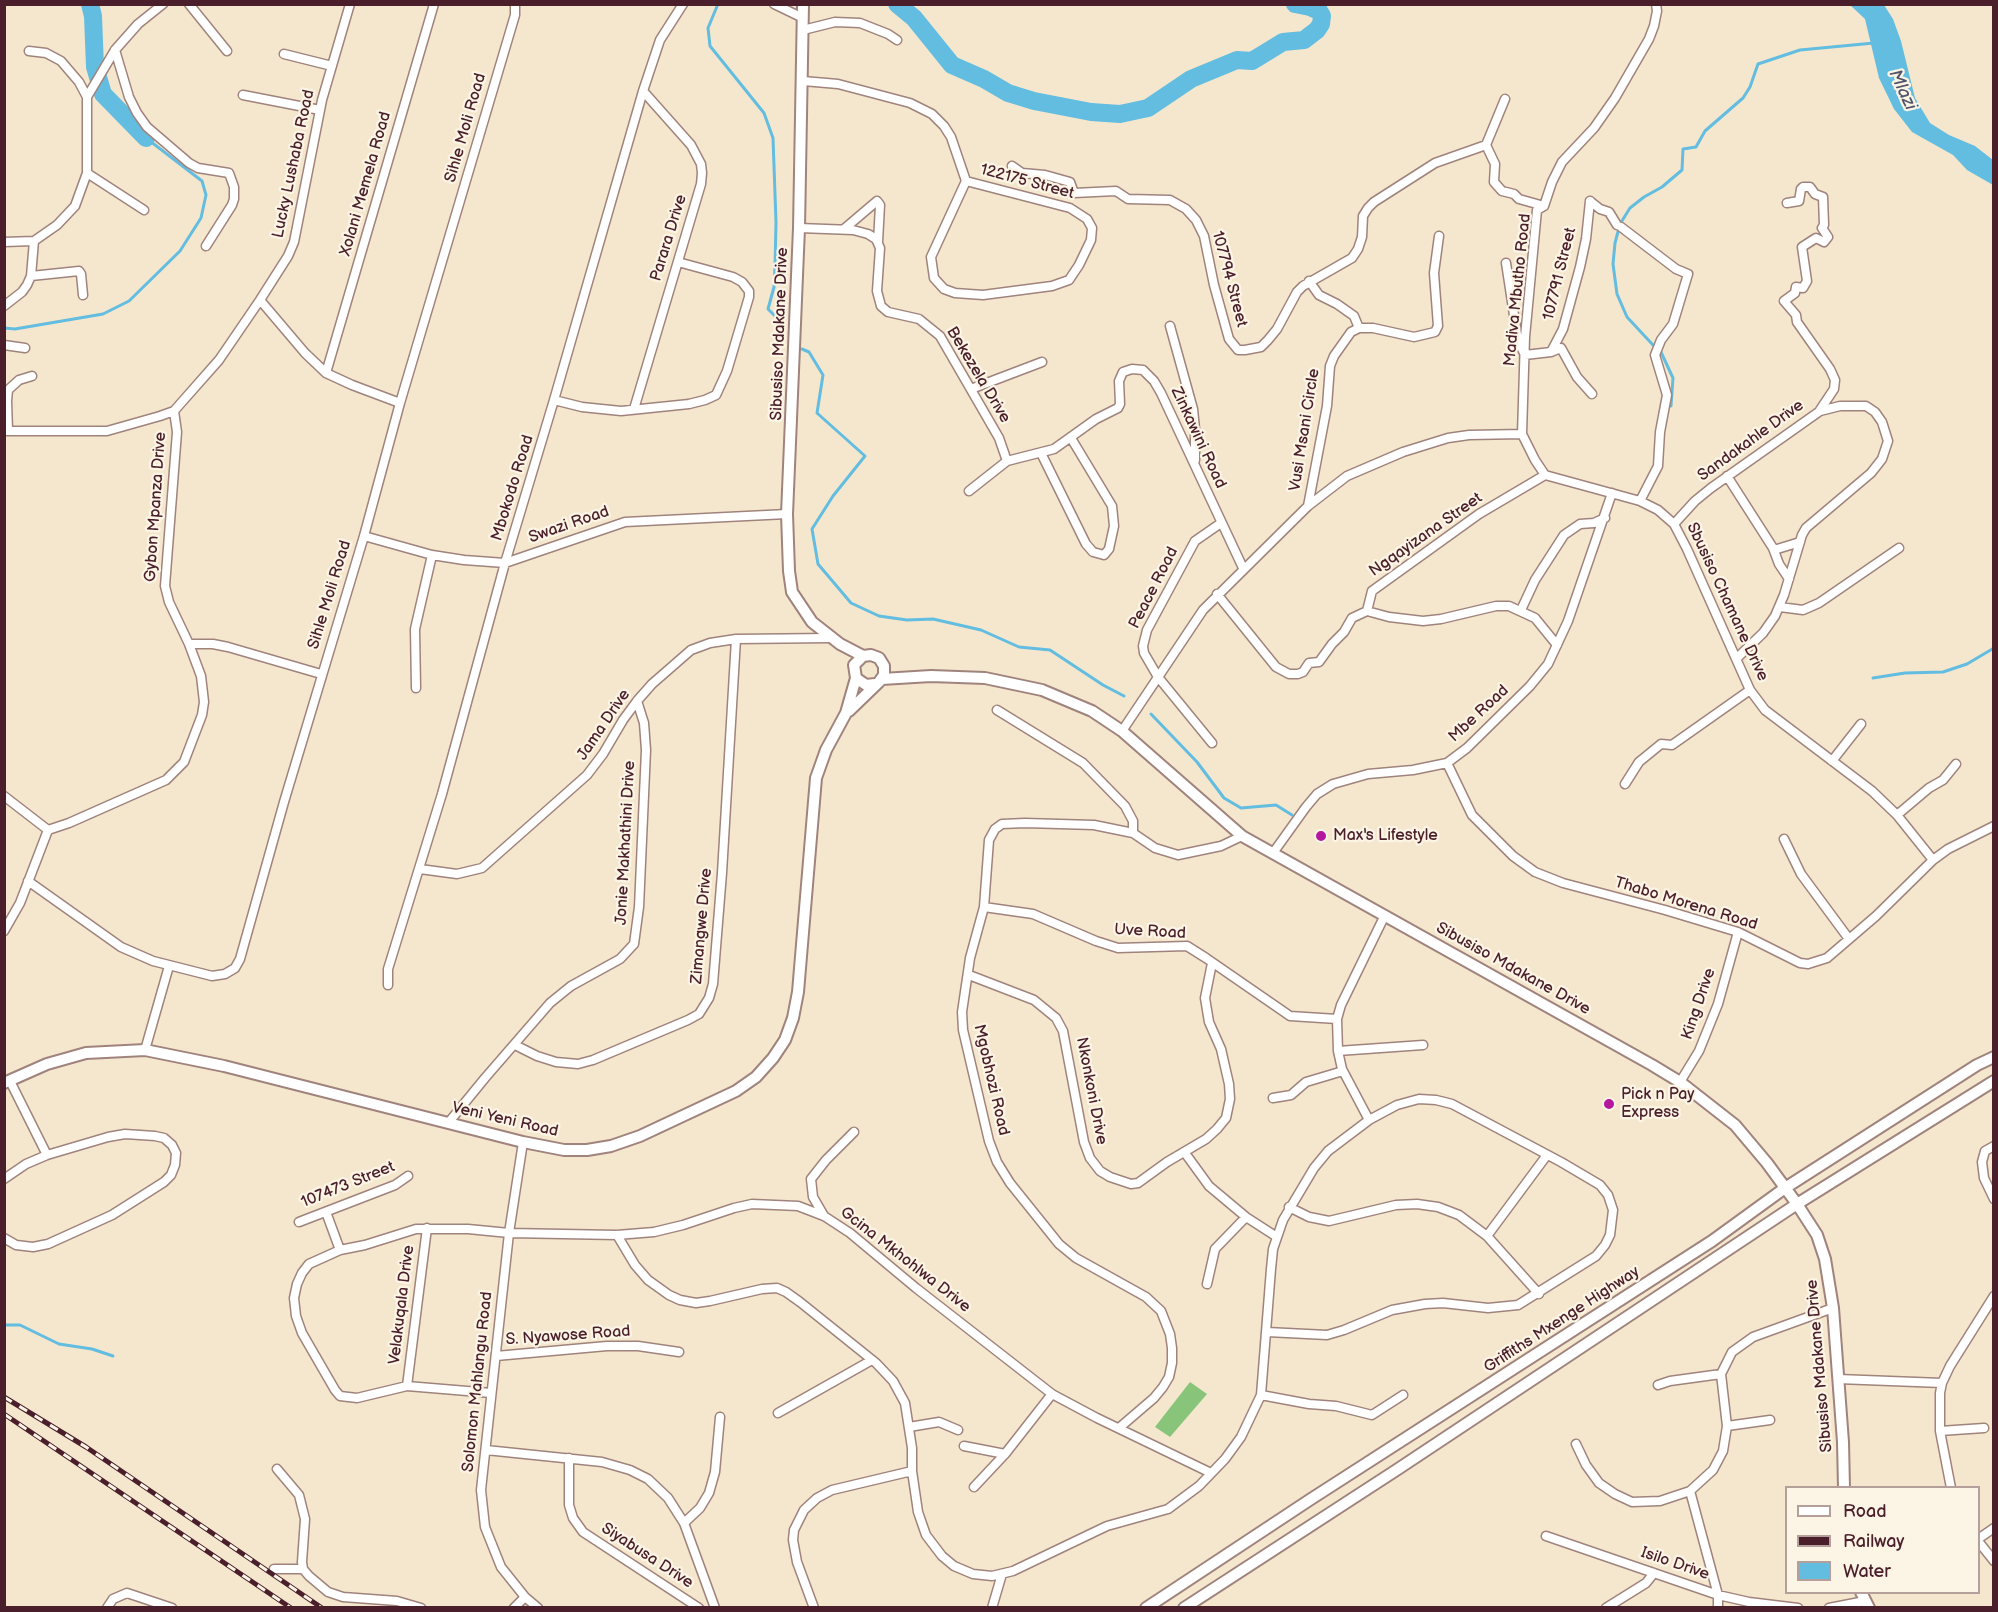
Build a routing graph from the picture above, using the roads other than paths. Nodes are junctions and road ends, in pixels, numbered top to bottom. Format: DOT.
graph roads {
  1 [pos="163,4"];
  2 [pos="189,4"];
  3 [pos="350,4"];
  4 [pos="434,4"];
  5 [pos="683,4"];
  6 [pos="774,4"];
  7 [pos="803,4"];
  8 [pos="1656,4"];
  9 [pos="517,6"];
  10 [pos="803,18"];
  11 [pos="803,30"];
  12 [pos="897,40"];
  13 [pos="115,50"];
  14 [pos="29,51"];
  15 [pos="227,51"];
  16 [pos="284,54"];
  17 [pos="332,66"];
  18 [pos="803,81"];
  19 [pos="643,91"];
  20 [pos="89,93"];
  21 [pos="243,95"];
  22 [pos="1505,99"];
  23 [pos="320,110"];
  24 [pos="1486,145"];
  25 [pos="1012,166"];
  26 [pos="87,173"];
  27 [pos="966,181"];
  28 [pos="1787,202"];
  29 [pos="1544,206"];
  30 [pos="144,210"];
  31 [pos="799,228"];
  32 [pos="844,229"];
  33 [pos="1439,236"];
  34 [pos="34,241"];
  35 [pos="4,242"];
  36 [pos="878,243"];
  37 [pos="206,246"];
  38 [pos="678,262"];
  39 [pos="1506,263"];
  40 [pos="31,276"];
  41 [pos="1309,281"];
  42 [pos="83,295"];
  43 [pos="260,300"];
  44 [pos="4,306"];
  45 [pos="1170,326"];
  46 [pos="1359,328"];
  47 [pos="4,345"];
  48 [pos="25,348"];
  49 [pos="1551,352"];
  50 [pos="1525,355"];
  51 [pos="1042,362"];
  52 [pos="326,373"];
  53 [pos="32,376"];
  54 [pos="971,389"];
  55 [pos="1592,394"];
  56 [pos="554,400"];
  57 [pos="400,403"];
  58 [pos="634,409"];
  59 [pos="174,411"];
  60 [pos="1820,411"];
  61 [pos="6,431"];
  62 [pos="1522,434"];
  63 [pos="1071,438"];
  64 [pos="1041,453"];
  65 [pos="1008,461"];
  66 [pos="1195,463"];
  67 [pos="1545,475"];
  68 [pos="1727,476"];
  69 [pos="969,491"];
  70 [pos="1612,493"];
  71 [pos="1640,501"];
  72 [pos="1308,506"];
  73 [pos="787,514"];
  74 [pos="1605,518"];
  75 [pos="1221,522"];
  76 [pos="1674,524"];
  77 [pos="363,536"];
  78 [pos="1800,542"];
  79 [pos="1899,548"];
  80 [pos="1774,550"];
  81 [pos="432,555"];
  82 [pos="505,563"];
  83 [pos="1243,568"];
  84 [pos="1789,579"];
  85 [pos="1217,594"];
  86 [pos="1779,607"];
  87 [pos="1521,610"];
  88 [pos="1367,611"];
  89 [pos="736,639"];
  90 [pos="835,641"];
  91 [pos="189,644"];
  92 [pos="1557,645"];
  93 [pos="863,656"];
  94 [pos="1737,658"];
  95 [pos="854,665"];
  96 [pos="884,666"];
  97 [pos="321,674"];
  98 [pos="931,676"];
  99 [pos="1158,677"];
  100 [pos="856,678"];
  101 [pos="878,681"];
  102 [pos="416,688"];
  103 [pos="1750,690"];
  104 [pos="637,701"];
  105 [pos="997,710"];
  106 [pos="846,713"];
  107 [pos="1861,724"];
  108 [pos="1122,731"];
  109 [pos="1212,742"];
  110 [pos="1832,761"];
  111 [pos="1447,763"];
  112 [pos="1956,764"];
  113 [pos="1625,784"];
  114 [pos="4,796"];
  115 [pos="1897,815"];
  116 [pos="1994,826"];
  117 [pos="48,830"];
  118 [pos="1133,833"];
  119 [pos="1242,836"];
  120 [pos="1784,839"];
  121 [pos="1273,853"];
  122 [pos="1933,860"];
  123 [pos="420,869"];
  124 [pos="28,881"];
  125 [pos="984,907"];
  126 [pos="1385,915"];
  127 [pos="4,931"];
  128 [pos="1738,932"];
  129 [pos="1849,939"];
  130 [pos="1212,963"];
  131 [pos="170,966"];
  132 [pos="969,975"];
  133 [pos="388,986"];
  134 [pos="1337,1019"];
  135 [pos="515,1045"];
  136 [pos="1423,1045"];
  137 [pos="145,1050"];
  138 [pos="1338,1051"];
  139 [pos="1994,1057"];
  140 [pos="1343,1071"];
  141 [pos="1994,1081"];
  142 [pos="7,1082"];
  143 [pos="1680,1082"];
  144 [pos="1273,1098"];
  145 [pos="1369,1120"];
  146 [pos="449,1122"];
  147 [pos="854,1132"];
  148 [pos="523,1142"];
  149 [pos="1994,1146"];
  150 [pos="1185,1153"];
  151 [pos="47,1155"];
  152 [pos="1547,1155"];
  153 [pos="408,1176"];
  154 [pos="4,1179"];
  155 [pos="1785,1188"];
  156 [pos="1994,1199"];
  157 [pos="1797,1204"];
  158 [pos="1289,1207"];
  159 [pos="326,1212"];
  160 [pos="824,1216"];
  161 [pos="1246,1217"];
  162 [pos="298,1222"];
  163 [pos="427,1228"];
  164 [pos="509,1233"];
  165 [pos="616,1235"];
  166 [pos="1487,1236"];
  167 [pos="1277,1237"];
  168 [pos="4,1238"];
  169 [pos="340,1250"];
  170 [pos="1207,1284"];
  171 [pos="1539,1294"];
  172 [pos="1994,1296"];
  173 [pos="1833,1308"];
  174 [pos="1267,1332"];
  175 [pos="679,1352"];
  176 [pos="496,1356"];
  177 [pos="872,1360"];
  178 [pos="1721,1374"];
  179 [pos="1838,1379"];
  180 [pos="1942,1383"];
  181 [pos="1658,1385"];
  182 [pos="407,1386"];
  183 [pos="491,1393"];
  184 [pos="1052,1394"];
  185 [pos="1261,1395"];
  186 [pos="1403,1395"];
  187 [pos="778,1413"];
  188 [pos="720,1417"];
  189 [pos="1770,1420"];
  190 [pos="1727,1426"];
  191 [pos="909,1427"];
  192 [pos="1119,1428"];
  193 [pos="1984,1428"];
  194 [pos="958,1430"];
  195 [pos="1940,1431"];
  196 [pos="1576,1444"];
  197 [pos="964,1446"];
  198 [pos="486,1450"];
  199 [pos="1005,1454"];
  200 [pos="569,1458"];
  201 [pos="277,1469"];
  202 [pos="912,1471"];
  203 [pos="1211,1473"];
  204 [pos="1844,1486"];
  205 [pos="1951,1486"];
  206 [pos="974,1487"];
  207 [pos="1690,1491"];
  208 [pos="684,1523"];
  209 [pos="1994,1528"];
  210 [pos="1546,1536"];
  211 [pos="1980,1538"];
  212 [pos="1980,1542"];
  213 [pos="1994,1560"];
  214 [pos="274,1569"];
  215 [pos="303,1569"];
  216 [pos="1654,1573"];
  217 [pos="1002,1574"];
  218 [pos="1718,1595"];
  219 [pos="525,1597"];
  220 [pos="1865,1600"];
  221 [pos="1789,1607"];
  222 [pos="107,1608"];
  223 [pos="172,1608"];
  224 [pos="420,1608"];
  225 [pos="514,1608"];
  226 [pos="538,1608"];
  227 [pos="699,1608"];
  228 [pos="715,1608"];
  229 [pos="814,1608"];
  230 [pos="992,1608"];
  231 [pos="1146,1608"];
  232 [pos="1184,1608"];
  233 [pos="1606,1608"];
  234 [pos="1718,1608"];
  235 [pos="1798,1608"];
  236 [pos="1829,1608"];
  1 -- 13 [label="street"];
  2 -- 15 [label="street"];
  3 -- 17 [label="street, Lucky Lushaba Road"];
  4 -- 52 [label="street, Xolani Memela Road"];
  5 -- 19 [label="street, Mbokodo Road"];
  6 -- 10 [label="street"];
  7 -- 10 [label="street, Sibusiso Mdakane Drive"];
  8 -- 29 [label="street, Madiva Mbutho Road"];
  9 -- 57 [label="street, Sihle Moli Road"];
  10 -- 11 [label="street, Sibusiso Mdakane Drive"];
  11 -- 12 [label="street"];
  11 -- 18 [label="street, Sibusiso Mdakane Drive"];
  13 -- 20 [label="street"];
  13 -- 37 [label="street"];
  14 -- 20 [label="street"];
  16 -- 17 [label="street"];
  17 -- 23 [label="street, Lucky Lushaba Road"];
  18 -- 27 [label="street, 122175 Street"];
  18 -- 31 [label="street, Sibusiso Mdakane Drive"];
  19 -- 38 [label="street, Parara Drive"];
  19 -- 56 [label="street, Mbokodo Road"];
  20 -- 26 [label="street"];
  21 -- 23 [label="street"];
  22 -- 24 [label="street"];
  23 -- 43 [label="street, Lucky Lushaba Road"];
  24 -- 29 [label="street"];
  24 -- 41 [label="street, 107794 Street"];
  25 -- 41 [label="street, 107794 Street"];
  26 -- 30 [label="street"];
  26 -- 34 [label="street"];
  27 -- 27 [label="street, 122175 Street"];
  28 -- 60 [label="street"];
  29 -- 50 [label="street, Madiva Mbutho Road"];
  31 -- 32 [label="street"];
  31 -- 73 [label="street, Sibusiso Mdakane Drive"];
  32 -- 36 [label="street"];
  32 -- 36 [label="street"];
  33 -- 46 [label="street"];
  34 -- 35 [label="street"];
  34 -- 40 [label="street"];
  36 -- 54 [label="street, Bekezela Drive"];
  38 -- 58 [label="street, Parara Drive"];
  38 -- 58 [label="street"];
  39 -- 50 [label="street"];
  40 -- 42 [label="street"];
  40 -- 44 [label="street"];
  41 -- 46 [label="street"];
  43 -- 52 [label="street"];
  43 -- 59 [label="street, Lucky Lushaba Road"];
  45 -- 66 [label="street"];
  46 -- 72 [label="street, Vusi Msani Circle"];
  47 -- 48 [label="street"];
  49 -- 50 [label="street"];
  49 -- 55 [label="street"];
  49 -- 71 [label="street, 107791 Street"];
  50 -- 62 [label="street, Madiva Mbutho Road"];
  51 -- 54 [label="street"];
  52 -- 57 [label="street"];
  53 -- 61 [label="street"];
  54 -- 65 [label="street, Bekezela Drive"];
  56 -- 58 [label="street"];
  56 -- 82 [label="street, Mbokodo Road"];
  57 -- 77 [label="street, Sihle Moli Road"];
  59 -- 61 [label="street"];
  59 -- 91 [label="street, Gybon Mpanza Drive"];
  60 -- 68 [label="street, Sandakahle Drive"];
  60 -- 78 [label="street, Sandakahle Drive"];
  62 -- 67 [label="street"];
  62 -- 72 [label="street"];
  63 -- 64 [label="street, Zinkawini Road"];
  63 -- 64 [label="street"];
  63 -- 66 [label="street, Zinkawini Road"];
  64 -- 65 [label="street, Zinkawini Road"];
  65 -- 69 [label="street, Zinkawini Road"];
  66 -- 75 [label="street, Zinkawini Road"];
  67 -- 70 [label="street, Sbusiso Chamane Drive"];
  67 -- 88 [label="street, Ngqayizana Street"];
  68 -- 76 [label="street, Sandakahle Drive"];
  68 -- 80 [label="street"];
  70 -- 71 [label="street, Sbusiso Chamane Drive"];
  70 -- 74 [label="street, Mbe Road"];
  71 -- 76 [label="street, Sbusiso Chamane Drive"];
  72 -- 83 [label="street"];
  73 -- 82 [label="street, Swazi Road"];
  73 -- 90 [label="street, Sibusiso Mdakane Drive"];
  74 -- 87 [label="street"];
  74 -- 92 [label="street, Mbe Road"];
  75 -- 83 [label="street, Zinkawini Road"];
  75 -- 99 [label="street, Peace Road"];
  76 -- 94 [label="street, Sbusiso Chamane Drive"];
  77 -- 81 [label="street, Swazi Road"];
  77 -- 97 [label="street, Sihle Moli Road"];
  78 -- 80 [label="street"];
  78 -- 84 [label="street, Sandakahle Drive"];
  79 -- 86 [label="street"];
  80 -- 84 [label="street"];
  81 -- 82 [label="street, Swazi Road"];
  81 -- 102 [label="street"];
  82 -- 123 [label="street, Mbokodo Road"];
  83 -- 85 [label="street"];
  84 -- 86 [label="street, Sandakahle Drive"];
  85 -- 88 [label="street, Ngqayizana Street"];
  85 -- 99 [label="street"];
  86 -- 94 [label="street, Sandakahle Drive"];
  87 -- 88 [label="street"];
  87 -- 92 [label="street"];
  89 -- 90 [label="street, Jama Drive"];
  89 -- 104 [label="street, Jama Drive"];
  89 -- 135 [label="street, Zimangwe Drive"];
  90 -- 93 [label="street, Sibusiso Mdakane Drive"];
  90 -- 95 [label="street, Sibusiso Mdakane Drive"];
  91 -- 97 [label="street"];
  91 -- 117 [label="street, Gybon Mpanza Drive"];
  92 -- 111 [label="street, Mbe Road"];
  93 -- 95 [label="street"];
  93 -- 96 [label="street"];
  94 -- 103 [label="street, Sbusiso Chamane Drive"];
  95 -- 100 [label="street, Veni Yeni Road"];
  96 -- 98 [label="street, Sibusiso Mdakane Drive"];
  96 -- 101 [label="street"];
  97 -- 131 [label="street, Sihle Moli Road"];
  98 -- 101 [label="street, Sibusiso Mdakane Drive"];
  98 -- 108 [label="street, Sibusiso Mdakane Drive"];
  99 -- 108 [label="street"];
  99 -- 109 [label="street, Peace Road"];
  100 -- 101 [label="street"];
  100 -- 106 [label="street, Veni Yeni Road"];
  101 -- 106 [label="street, Veni Yeni Road"];
  103 -- 110 [label="street, Sbusiso Chamane Drive"];
  103 -- 113 [label="street"];
  104 -- 123 [label="street, Jama Drive"];
  104 -- 135 [label="street, Jonie Makhathini Drive"];
  105 -- 118 [label="street"];
  106 -- 148 [label="street, Veni Yeni Road"];
  107 -- 110 [label="street"];
  108 -- 119 [label="street, Sibusiso Mdakane Drive"];
  110 -- 115 [label="street, Sbusiso Chamane Drive"];
  111 -- 121 [label="street, Mbe Road"];
  111 -- 128 [label="street, Thabo Morena Road"];
  112 -- 115 [label="street"];
  114 -- 117 [label="street"];
  115 -- 122 [label="street, Sbusiso Chamane Drive"];
  116 -- 122 [label="street, Thabo Morena Road"];
  117 -- 124 [label="street"];
  118 -- 119 [label="street, Mgobhozi Road"];
  118 -- 125 [label="street, Mgobhozi Road"];
  119 -- 121 [label="street, Sibusiso Mdakane Drive"];
  120 -- 129 [label="street"];
  121 -- 126 [label="street, Sibusiso Mdakane Drive"];
  122 -- 129 [label="street, Thabo Morena Road"];
  123 -- 133 [label="street, Mbokodo Road"];
  124 -- 127 [label="street"];
  124 -- 131 [label="street, Sihle Moli Road"];
  125 -- 130 [label="street, Uve Road"];
  125 -- 132 [label="street, Mgobhozi Road"];
  126 -- 134 [label="street"];
  126 -- 143 [label="street, Sibusiso Mdakane Drive"];
  128 -- 129 [label="street, Thabo Morena Road"];
  128 -- 143 [label="street, King Drive"];
  130 -- 134 [label="street, Uve Road"];
  130 -- 150 [label="street, Nkonkoni Drive"];
  131 -- 137 [label="street"];
  132 -- 150 [label="street, Nkonkoni Drive"];
  132 -- 192 [label="street, Mgobhozi Road"];
  134 -- 138 [label="street"];
  135 -- 146 [label="street, Jonie Makhathini Drive"];
  136 -- 138 [label="street"];
  137 -- 142 [label="street, Veni Yeni Road"];
  137 -- 146 [label="street, Veni Yeni Road"];
  138 -- 140 [label="street"];
  139 -- 155 [label="street, Griffiths Mxenge Highway"];
  140 -- 144 [label="street"];
  140 -- 145 [label="street"];
  141 -- 157 [label="street, Griffiths Mxenge Highway"];
  142 -- 151 [label="street"];
  143 -- 155 [label="street, Sibusiso Mdakane Drive"];
  145 -- 152 [label="street"];
  145 -- 158 [label="street"];
  146 -- 148 [label="street, Veni Yeni Road"];
  147 -- 160 [label="street"];
  148 -- 164 [label="street, Solomon Mahlangu Road"];
  149 -- 156 [label="street"];
  150 -- 161 [label="street"];
  151 -- 154 [label="street"];
  151 -- 168 [label="street"];
  152 -- 166 [label="street"];
  152 -- 171 [label="street"];
  153 -- 159 [label="street, 107473 Street"];
  155 -- 157 [label="street, Sibusiso Mdakane Drive"];
  155 -- 231 [label="street, Griffiths Mxenge Highway"];
  157 -- 173 [label="street, Sibusiso Mdakane Drive"];
  157 -- 232 [label="street, Griffiths Mxenge Highway"];
  158 -- 166 [label="street"];
  158 -- 167 [label="street"];
  159 -- 162 [label="street, 107473 Street"];
  159 -- 169 [label="street"];
  160 -- 165 [label="street, Gcina Mkhohlwa Drive"];
  160 -- 184 [label="street, Gcina Mkhohlwa Drive"];
  161 -- 167 [label="street"];
  161 -- 170 [label="street"];
  163 -- 164 [label="street, Gcina Mkhohlwa Drive"];
  163 -- 169 [label="street, Gcina Mkhohlwa Drive"];
  163 -- 182 [label="street, Velakuqala Drive"];
  164 -- 165 [label="street, Gcina Mkhohlwa Drive"];
  164 -- 176 [label="street, Solomon Mahlangu Road"];
  165 -- 177 [label="street"];
  166 -- 171 [label="street"];
  167 -- 174 [label="street"];
  169 -- 182 [label="street, Gcina Mkhohlwa Drive"];
  171 -- 174 [label="street"];
  172 -- 180 [label="street"];
  173 -- 178 [label="street"];
  173 -- 179 [label="street, Sibusiso Mdakane Drive"];
  174 -- 185 [label="street"];
  175 -- 176 [label="street, S. Nyawose Road"];
  176 -- 183 [label="street, Solomon Mahlangu Road"];
  177 -- 187 [label="street"];
  177 -- 191 [label="street"];
  178 -- 181 [label="street"];
  178 -- 190 [label="street"];
  179 -- 180 [label="street"];
  179 -- 204 [label="street, Sibusiso Mdakane Drive"];
  180 -- 195 [label="street"];
  182 -- 183 [label="street"];
  183 -- 198 [label="street, Solomon Mahlangu Road"];
  184 -- 192 [label="street, Gcina Mkhohlwa Drive"];
  184 -- 199 [label="street"];
  185 -- 186 [label="street"];
  185 -- 203 [label="street"];
  188 -- 208 [label="street"];
  189 -- 190 [label="street"];
  190 -- 207 [label="street"];
  191 -- 194 [label="street"];
  191 -- 202 [label="street"];
  192 -- 203 [label="street, Gcina Mkhohlwa Drive"];
  193 -- 195 [label="street"];
  195 -- 205 [label="street"];
  196 -- 207 [label="street"];
  197 -- 199 [label="street"];
  198 -- 200 [label="street"];
  198 -- 219 [label="street, Solomon Mahlangu Road"];
  199 -- 206 [label="street"];
  200 -- 208 [label="street"];
  200 -- 227 [label="street, Siyabusa Drive"];
  201 -- 215 [label="street"];
  202 -- 217 [label="street"];
  202 -- 229 [label="street"];
  203 -- 217 [label="street"];
  207 -- 218 [label="street"];
  208 -- 228 [label="street"];
  209 -- 211 [label="street"];
  210 -- 216 [label="street, Isilo Drive"];
  212 -- 213 [label="street"];
  214 -- 215 [label="street"];
  215 -- 224 [label="street"];
  216 -- 218 [label="street, Isilo Drive"];
  216 -- 233 [label="street"];
  217 -- 230 [label="street"];
  218 -- 221 [label="street, Isilo Drive"];
  218 -- 234 [label="street"];
  219 -- 225 [label="street"];
  219 -- 226 [label="street, Solomon Mahlangu Road"];
  220 -- 236 [label="street"];
  221 -- 235 [label="street, Isilo Drive"];
  222 -- 223 [label="street"];
}
